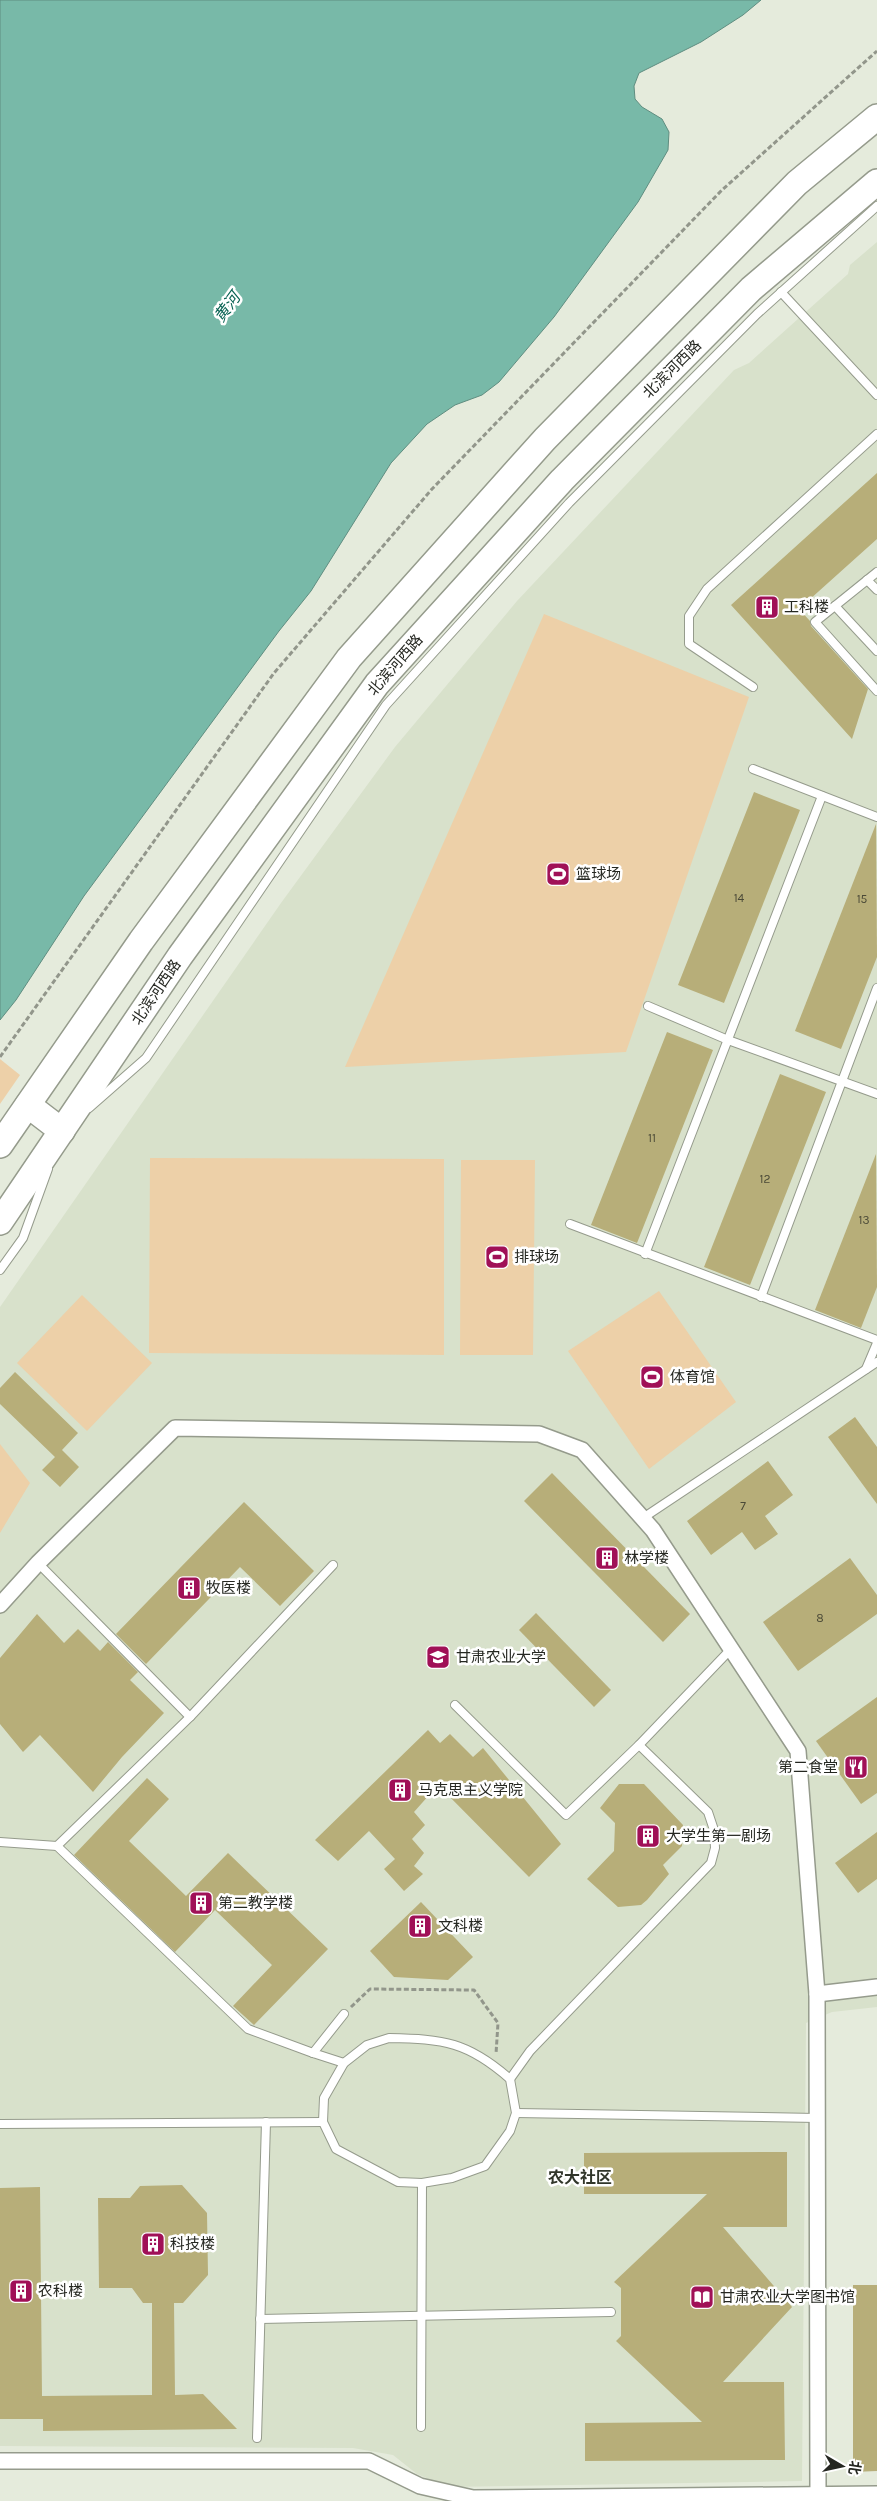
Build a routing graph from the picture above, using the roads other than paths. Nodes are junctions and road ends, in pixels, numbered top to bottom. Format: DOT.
graph roads {
  1 [pos="877,105"];
  2 [pos="877,117"];
  3 [pos="877,182"];
  4 [pos="797,183"];
  5 [pos="877,206"];
  6 [pos="781,292"];
  7 [pos="877,395"];
  8 [pos="877,434"];
  9 [pos="877,572"];
  10 [pos="867,580"];
  11 [pos="877,590"];
  12 [pos="835,606"];
  13 [pos="877,651"];
  14 [pos="753,687"];
  15 [pos="877,691"];
  16 [pos="753,769"];
  17 [pos="822,796"];
  18 [pos="877,817"];
  19 [pos="877,988"];
  20 [pos="648,1006"];
  21 [pos="728,1040"];
  22 [pos="842,1081"];
  23 [pos="877,1094"];
  24 [pos="28,1105"];
  25 [pos="62,1131"];
  26 [pos="0,1145"];
  27 [pos="0,1222"];
  28 [pos="570,1224"];
  29 [pos="645,1254"];
  30 [pos="0,1270"];
  31 [pos="761,1297"];
  32 [pos="877,1342"];
  33 [pos="877,1362"];
  34 [pos="866,1369"];
  35 [pos="642,1518"];
  36 [pos="38,1563"];
  37 [pos="333,1565"];
  38 [pos="0,1605"];
  39 [pos="731,1648"];
  40 [pos="454,1705"];
  41 [pos="190,1717"];
  42 [pos="639,1745"];
  43 [pos="0,1842"];
  44 [pos="57,1846"];
  45 [pos="877,1987"];
  46 [pos="817,1994"];
  47 [pos="344,2014"];
  48 [pos="314,2054"];
  49 [pos="344,2063"];
  50 [pos="510,2079"];
  51 [pos="516,2113"];
  52 [pos="817,2118"];
  53 [pos="266,2122"];
  54 [pos="323,2122"];
  55 [pos="0,2124"];
  56 [pos="422,2183"];
  57 [pos="612,2312"];
  58 [pos="422,2314"];
  59 [pos="260,2319"];
  60 [pos="421,2427"];
  61 [pos="257,2438"];
  62 [pos="0,2460"];
  63 [pos="877,2494"];
  64 [pos="818,2495"];
  65 [pos="474,2500"];
  1 -- 4 [label="main road"];
  2 -- 4 [label="main road"];
  3 -- 25 [label="main road, 北滨河西路"];
  4 -- 24 [label="main road"];
  5 -- 6 [label="lane"];
  6 -- 7 [label="lane"];
  6 -- 25 [label="lane"];
  8 -- 14 [label="lane"];
  9 -- 10 [label="lane"];
  10 -- 11 [label="lane"];
  10 -- 12 [label="lane"];
  12 -- 13 [label="lane"];
  12 -- 15 [label="lane"];
  16 -- 17 [label="lane"];
  17 -- 18 [label="lane"];
  17 -- 21 [label="lane"];
  19 -- 22 [label="lane"];
  20 -- 21 [label="lane"];
  21 -- 22 [label="lane"];
  21 -- 29 [label="lane"];
  22 -- 23 [label="lane"];
  22 -- 31 [label="lane"];
  24 -- 25 [label="main road"];
  24 -- 26 [label="main road"];
  25 -- 27 [label="main road, 北滨河西路"];
  25 -- 30 [label="lane"];
  28 -- 29 [label="lane"];
  29 -- 31 [label="lane"];
  31 -- 32 [label="lane"];
  32 -- 34 [label="lane"];
  33 -- 34 [label="lane"];
  34 -- 35 [label="lane"];
  35 -- 36 [label="street"];
  35 -- 39 [label="street"];
  36 -- 38 [label="street"];
  36 -- 41 [label="lane"];
  37 -- 41 [label="lane"];
  39 -- 42 [label="lane"];
  39 -- 46 [label="street"];
  40 -- 42 [label="lane"];
  41 -- 44 [label="lane"];
  42 -- 50 [label="lane"];
  43 -- 44 [label="lane"];
  44 -- 48 [label="lane"];
  45 -- 46 [label="street"];
  46 -- 52 [label="street"];
  47 -- 48 [label="lane"];
  48 -- 49 [label="lane"];
  49 -- 50 [label="lane"];
  49 -- 54 [label="lane"];
  50 -- 51 [label="lane"];
  51 -- 52 [label="lane"];
  51 -- 56 [label="lane"];
  52 -- 64 [label="street"];
  53 -- 54 [label="lane"];
  53 -- 55 [label="lane"];
  53 -- 59 [label="lane"];
  54 -- 56 [label="lane"];
  56 -- 58 [label="lane"];
  57 -- 58 [label="lane"];
  58 -- 59 [label="lane"];
  58 -- 60 [label="lane"];
  59 -- 61 [label="lane"];
  62 -- 65 [label="street"];
  63 -- 64 [label="street"];
  64 -- 65 [label="street"];
}
